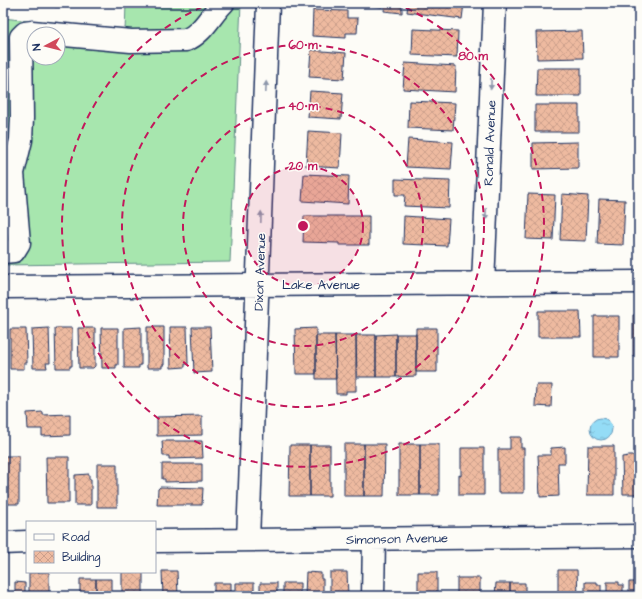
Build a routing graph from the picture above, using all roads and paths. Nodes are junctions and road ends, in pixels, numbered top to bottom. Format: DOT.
graph roads {
  1 [pos="223,3"];
  2 [pos="268,3"];
  3 [pos="495,3"];
  4 [pos="3,252"];
  5 [pos="639,282"];
  6 [pos="259,284"];
  7 [pos="483,284"];
  8 [pos="3,287"];
  9 [pos="639,536"];
  10 [pos="374,539"];
  11 [pos="248,540"];
  12 [pos="156,541"];
  13 [pos="26,542"];
  14 [pos="3,543"];
  15 [pos="373,596"];
  1 -- 4 [label="street"];
  6 -- 2 [label="street, Dixon Avenue, one-way"];
  3 -- 7 [label="street, Ronald Avenue, one-way"];
  5 -- 7 [label="street, Lake Avenue"];
  6 -- 7 [label="street, Lake Avenue"];
  6 -- 8 [label="street, Lake Avenue"];
  6 -- 11 [label="street, Dixon Avenue"];
  9 -- 10 [label="street, Simonson Avenue"];
  10 -- 11 [label="street, Simonson Avenue"];
  10 -- 15 [label="street"];
  11 -- 12 [label="street, Simonson Avenue"];
  13 -- 14 [label="street"];
}
